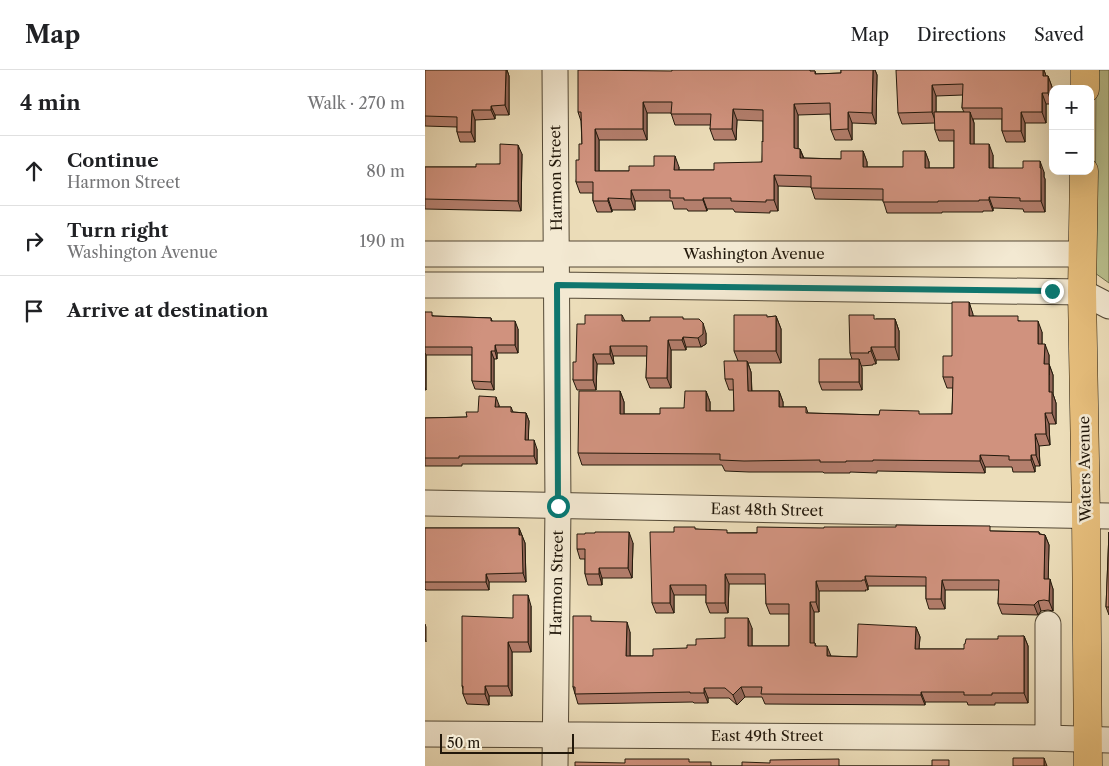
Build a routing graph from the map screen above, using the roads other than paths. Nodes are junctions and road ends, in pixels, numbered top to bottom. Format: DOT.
graph roads {
  1 [pos="555,70"];
  2 [pos="1085,70"];
  3 [pos="1085,85"];
  4 [pos="1084,175"];
  5 [pos="425,254"];
  6 [pos="556,254"];
  7 [pos="1083,254"];
  8 [pos="425,285"];
  9 [pos="557,285"];
  10 [pos="1083,292"];
  11 [pos="1109,306"];
  12 [pos="425,503"];
  13 [pos="558,506"];
  14 [pos="1098,516"];
  15 [pos="1048,624"];
  16 [pos="425,734"];
  17 [pos="555,734"];
  18 [pos="1048,738"];
  19 [pos="1095,748"];
  20 [pos="555,766"];
  1 -- 6 [label="street, Harmon Street"];
  2 -- 3 [label="main road"];
  4 -- 7 [label="main road, Waters Avenue"];
  5 -- 6 [label="street, Washington Avenue"];
  6 -- 7 [label="street, Washington Avenue"];
  6 -- 9 [label="street, Harmon Street"];
  7 -- 10 [label="main road, Waters Avenue"];
  8 -- 9 [label="street"];
  9 -- 10 [label="street"];
  9 -- 13 [label="street, Harmon Street"];
  10 -- 11 [label="street"];
  10 -- 14 [label="main road, Waters Avenue"];
  12 -- 13 [label="street, East 48th Street"];
  13 -- 14 [label="street, East 48th Street"];
  13 -- 17 [label="street, Harmon Street"];
  14 -- 19 [label="main road, Waters Avenue"];
  15 -- 18 [label="street"];
  16 -- 17 [label="street, East 49th Street"];
  17 -- 18 [label="street, East 49th Street"];
  17 -- 20 [label="street, Harmon Street"];
  18 -- 19 [label="street, East 49th Street"];
}
